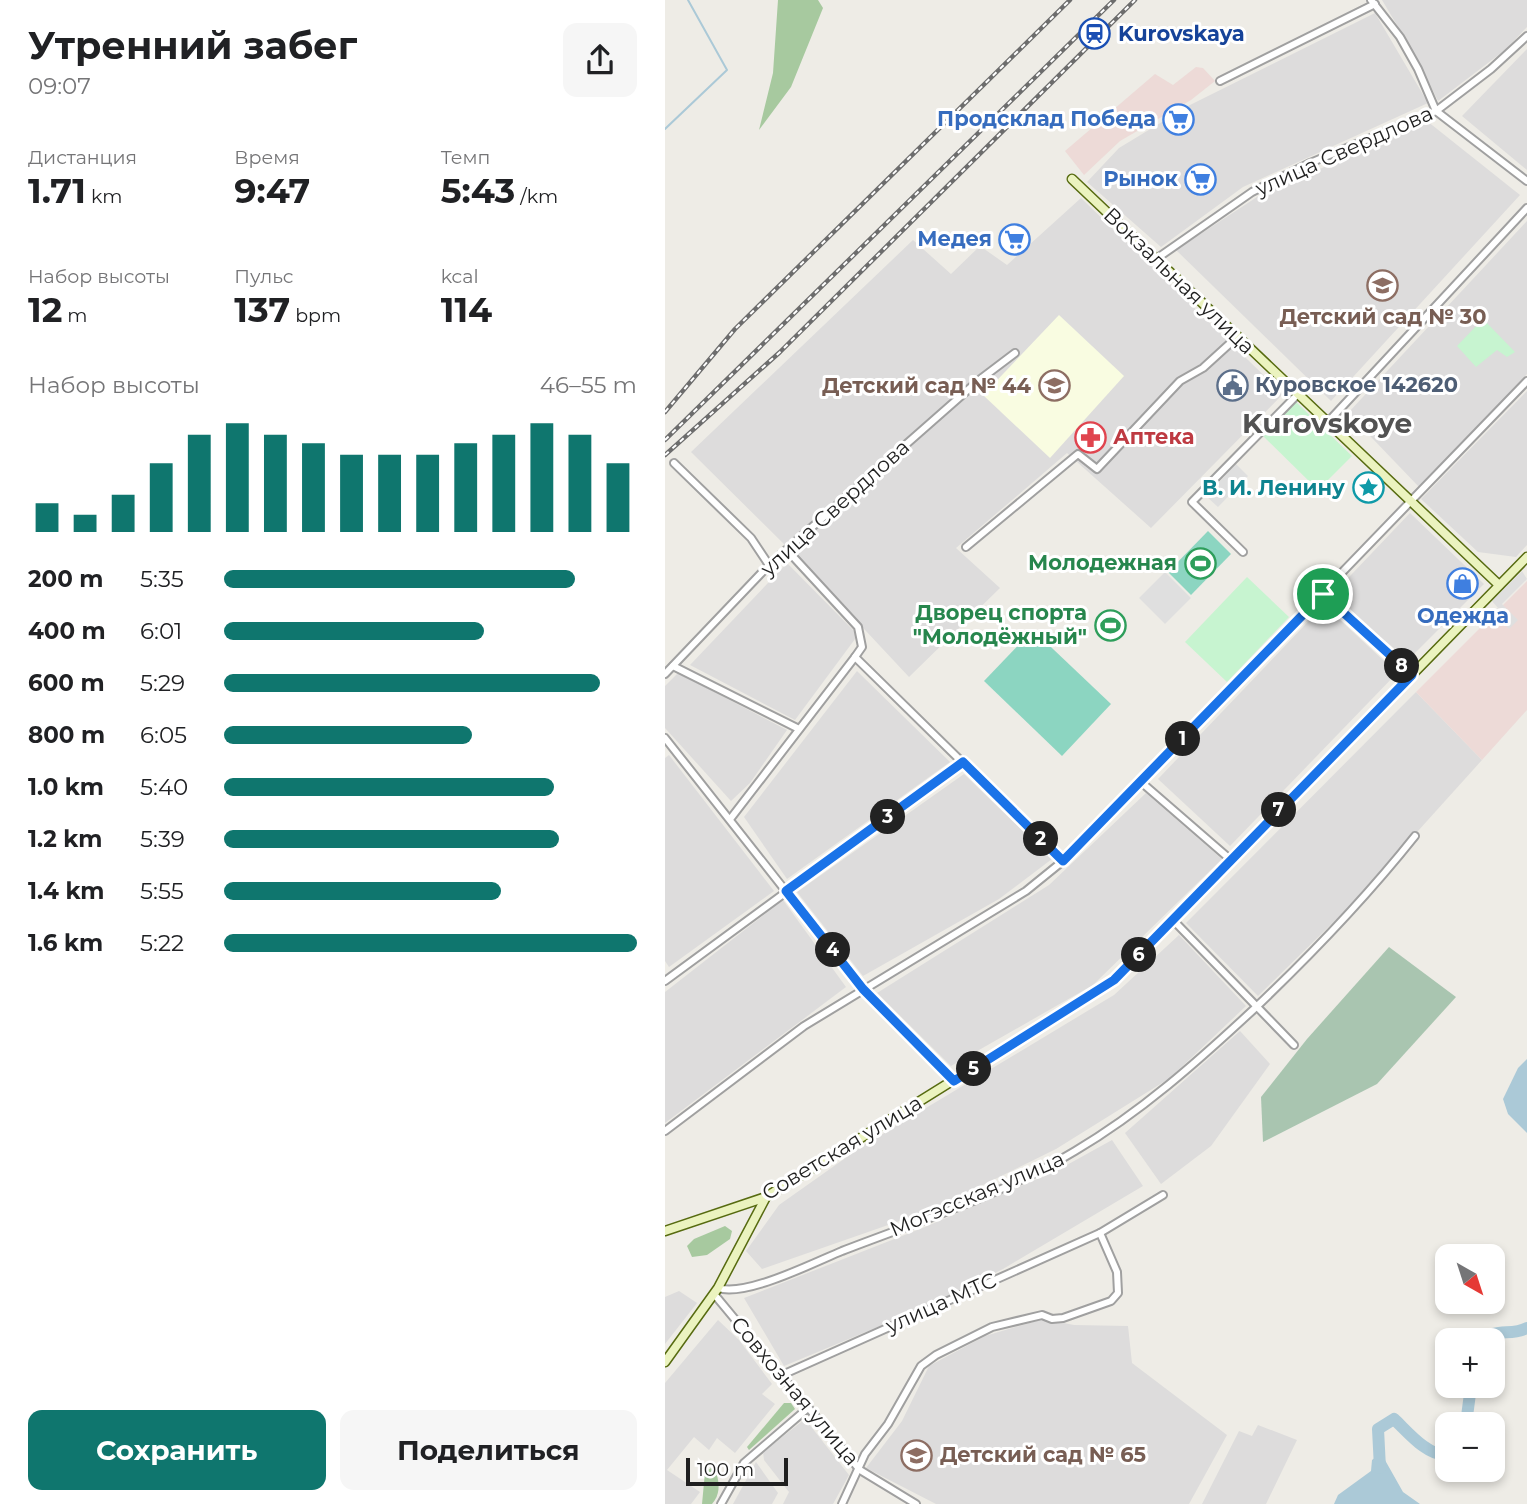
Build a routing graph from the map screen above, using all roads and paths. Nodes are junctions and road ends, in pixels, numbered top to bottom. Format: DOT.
graph roads {
  1 [pos="1373,2"];
  2 [pos="1527,36"];
  3 [pos="1220,81"];
  4 [pos="1436,111"];
  5 [pos="1072,179"];
  6 [pos="1527,181"];
  7 [pos="1527,208"];
  8 [pos="1156,259"];
  9 [pos="1237,337"];
  10 [pos="1015,353"];
  11 [pos="1527,381"];
  12 [pos="1297,396"];
  13 [pos="1327,423"];
  14 [pos="674,463"];
  15 [pos="1412,502"];
  16 [pos="966,547"];
  17 [pos="787,550"];
  18 [pos="1243,552"];
  19 [pos="1527,557"];
  20 [pos="769,565"];
  21 [pos="1499,585"];
  22 [pos="1323,594"];
  23 [pos="855,657"];
  24 [pos="673,666"];
  25 [pos="665,674"];
  26 [pos="1412,675"];
  27 [pos="799,729"];
  28 [pos="665,738"];
  29 [pos="963,762"];
  30 [pos="1142,782"];
  31 [pos="730,818"];
  32 [pos="1415,836"];
  33 [pos="1231,860"];
  34 [pos="1063,861"];
  35 [pos="786,891"];
  36 [pos="1174,921"];
  37 [pos="666,978"];
  38 [pos="863,989"];
  39 [pos="1256,1006"];
  40 [pos="1294,1045"];
  41 [pos="954,1081"];
  42 [pos="665,1131"];
  43 [pos="1163,1195"];
  44 [pos="766,1197"];
  45 [pos="665,1231"];
  46 [pos="1100,1233"];
  47 [pos="716,1291"];
  48 [pos="665,1362"];
  49 [pos="782,1376"];
  50 [pos="808,1408"];
  51 [pos="860,1470"];
  52 [pos="720,1504"];
  53 [pos="842,1504"];
  54 [pos="916,1504"];
  1 -- 3 [label="street"];
  1 -- 4 [label="street"];
  2 -- 4 [label="street, улица Свердлова"];
  4 -- 6 [label="street"];
  4 -- 8 [label="street, улица Свердлова"];
  5 -- 8 [label="street, Вокзальная улица"];
  7 -- 13 [label="street"];
  8 -- 9 [label="street, Вокзальная улица"];
  9 -- 12 [label="street, Вокзальная улица"];
  9 -- 16 [label="street"];
  10 -- 17 [label="street, улица Свердлова"];
  11 -- 15 [label="street"];
  12 -- 13 [label="street, Вокзальная улица"];
  12 -- 18 [label="street"];
  13 -- 15 [label="street, Вокзальная улица"];
  14 -- 20 [label="street"];
  15 -- 21 [label="street, Вокзальная улица"];
  15 -- 22 [label="street"];
  17 -- 20 [label="street, улица Свердлова"];
  17 -- 23 [label="street"];
  19 -- 21 [label="street, Советская улица"];
  20 -- 24 [label="street, улица Свердлова"];
  21 -- 26 [label="street, Советская улица"];
  22 -- 26 [label="street"];
  22 -- 30 [label="street"];
  23 -- 27 [label="street"];
  23 -- 29 [label="street"];
  24 -- 25 [label="street, улица Свердлова"];
  24 -- 27 [label="street"];
  26 -- 33 [label="street, Советская улица"];
  27 -- 31 [label="street"];
  28 -- 31 [label="street"];
  29 -- 34 [label="street"];
  29 -- 35 [label="street"];
  30 -- 33 [label="street"];
  30 -- 34 [label="street"];
  31 -- 35 [label="street"];
  32 -- 39 [label="street, Могэсская улица"];
  33 -- 36 [label="street, Советская улица"];
  34 -- 38 [label="street"];
  35 -- 37 [label="street"];
  35 -- 38 [label="street"];
  36 -- 39 [label="street"];
  36 -- 41 [label="street, Советская улица"];
  38 -- 41 [label="street"];
  38 -- 42 [label="street"];
  39 -- 40 [label="street"];
  39 -- 47 [label="street, Могэсская улица"];
  41 -- 44 [label="street, Советская улица"];
  43 -- 46 [label="street, улица МТС"];
  44 -- 45 [label="street, Советская улица"];
  44 -- 47 [label="street"];
  46 -- 49 [label="street, улица МТС"];
  46 -- 51 [label="street"];
  47 -- 48 [label="street"];
  47 -- 49 [label="street, Совхозная улица"];
  49 -- 50 [label="street, Совхозная улица"];
  50 -- 51 [label="street, Совхозная улица"];
  50 -- 52 [label="street"];
  51 -- 53 [label="street"];
  51 -- 54 [label="street, Совхозная улица"];
}
